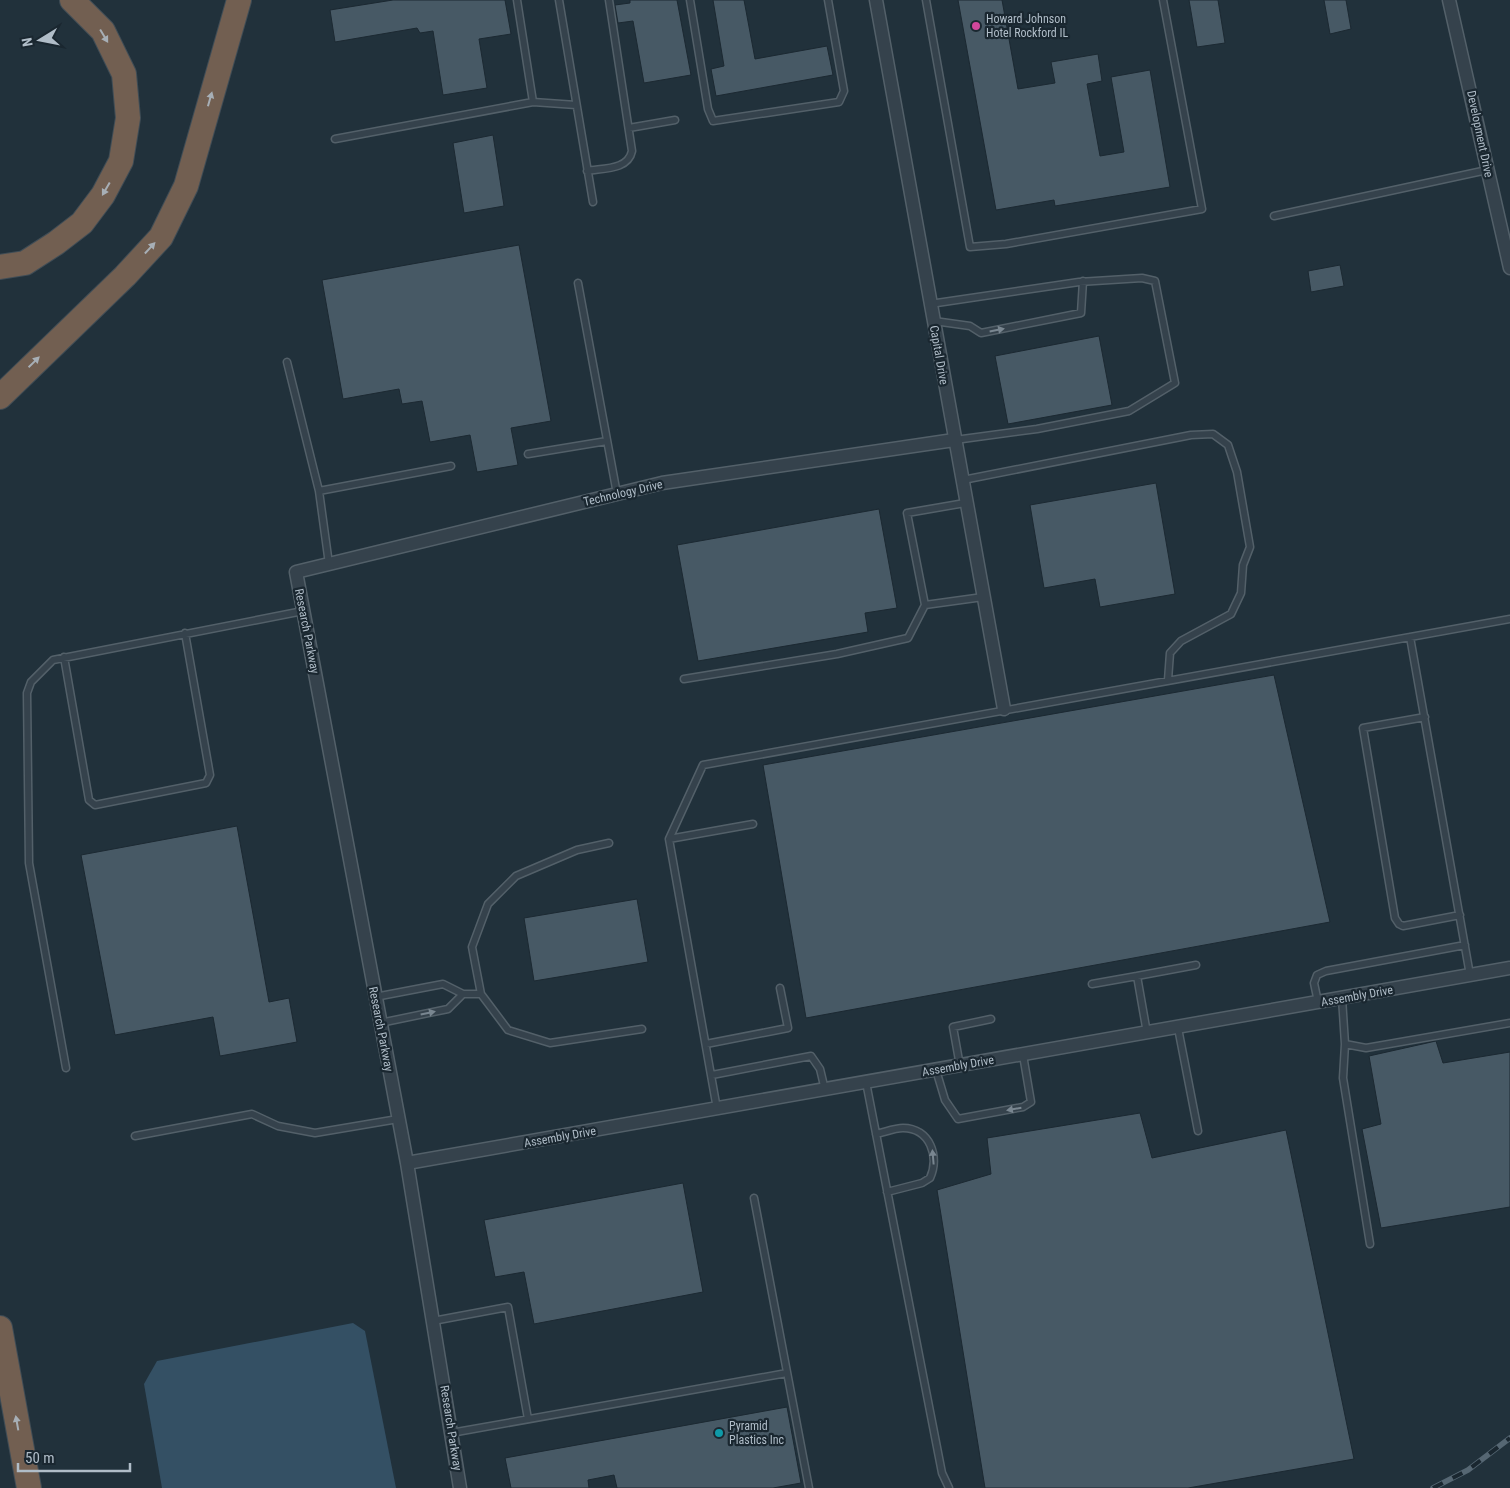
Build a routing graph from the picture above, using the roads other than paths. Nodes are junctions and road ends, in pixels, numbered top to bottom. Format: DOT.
graph roads {
  1 [pos="72,0"];
  2 [pos="238,0"];
  3 [pos="517,0"];
  4 [pos="558,0"];
  5 [pos="609,0"];
  6 [pos="690,0"];
  7 [pos="828,0"];
  8 [pos="876,0"];
  9 [pos="926,0"];
  10 [pos="1163,0"];
  11 [pos="1449,0"];
  12 [pos="533,102"];
  13 [pos="576,105"];
  14 [pos="675,120"];
  15 [pos="629,128"];
  16 [pos="335,139"];
  17 [pos="1487,170"];
  18 [pos="587,171"];
  19 [pos="593,202"];
  20 [pos="1274,216"];
  21 [pos="0,267"];
  22 [pos="1510,268"];
  23 [pos="1083,281"];
  24 [pos="578,283"];
  25 [pos="930,304"];
  26 [pos="933,320"];
  27 [pos="287,362"];
  28 [pos="0,397"];
  29 [pos="954,440"];
  30 [pos="607,441"];
  31 [pos="528,454"];
  32 [pos="452,466"];
  33 [pos="961,480"];
  34 [pos="319,491"];
  35 [pos="617,494"];
  36 [pos="966,503"];
  37 [pos="329,564"];
  38 [pos="296,572"];
  39 [pos="983,596"];
  40 [pos="925,605"];
  41 [pos="304,610"];
  42 [pos="1510,619"];
  43 [pos="185,633"];
  44 [pos="1410,637"];
  45 [pos="64,657"];
  46 [pos="684,679"];
  47 [pos="1168,680"];
  48 [pos="1004,709"];
  49 [pos="1425,717"];
  50 [pos="753,824"];
  51 [pos="669,839"];
  52 [pos="609,843"];
  53 [pos="1460,916"];
  54 [pos="1465,945"];
  55 [pos="1196,965"];
  56 [pos="1510,968"];
  57 [pos="1137,976"];
  58 [pos="1470,976"];
  59 [pos="1092,984"];
  60 [pos="780,988"];
  61 [pos="463,994"];
  62 [pos="481,994"];
  63 [pos="375,997"];
  64 [pos="1342,998"];
  65 [pos="1318,1003"];
  66 [pos="991,1019"];
  67 [pos="380,1023"];
  68 [pos="1510,1023"];
  69 [pos="1178,1028"];
  70 [pos="642,1030"];
  71 [pos="1147,1033"];
  72 [pos="706,1044"];
  73 [pos="1345,1044"];
  74 [pos="1023,1055"];
  75 [pos="960,1066"];
  76 [pos="66,1068"];
  77 [pos="936,1070"];
  78 [pos="712,1075"];
  79 [pos="866,1082"];
  80 [pos="825,1090"];
  81 [pos="717,1109"];
  82 [pos="398,1119"];
  83 [pos="1198,1130"];
  84 [pos="876,1134"];
  85 [pos="134,1136"];
  86 [pos="406,1163"];
  87 [pos="887,1192"];
  88 [pos="754,1198"];
  89 [pos="1370,1244"];
  90 [pos="433,1320"];
  91 [pos="0,1328"];
  92 [pos="787,1373"];
  93 [pos="528,1419"];
  94 [pos="451,1433"];
  95 [pos="29,1488"];
  96 [pos="460,1488"];
  97 [pos="809,1488"];
  98 [pos="949,1488"];
  1 -- 21 [label="highway, one-way"];
  28 -- 2 [label="highway, one-way"];
  3 -- 12 [label="lane"];
  4 -- 13 [label="lane"];
  5 -- 15 [label="lane"];
  6 -- 7 [label="lane"];
  8 -- 25 [label="street, Capital Drive"];
  9 -- 10 [label="lane"];
  11 -- 17 [label="street, Development Drive"];
  12 -- 13 [label="lane"];
  12 -- 16 [label="lane"];
  13 -- 18 [label="lane"];
  14 -- 15 [label="lane"];
  15 -- 18 [label="lane"];
  17 -- 20 [label="lane"];
  17 -- 22 [label="street, Development Drive"];
  18 -- 19 [label="lane"];
  23 -- 25 [label="lane"];
  26 -- 23 [label="lane, one-way"];
  23 -- 29 [label="lane"];
  24 -- 30 [label="lane"];
  25 -- 26 [label="street, Capital Drive"];
  26 -- 29 [label="street, Capital Drive"];
  27 -- 34 [label="lane"];
  29 -- 33 [label="street, Capital Drive"];
  29 -- 35 [label="street, Technology Drive"];
  30 -- 31 [label="lane"];
  30 -- 35 [label="lane"];
  32 -- 34 [label="lane"];
  33 -- 36 [label="street, Capital Drive"];
  33 -- 47 [label="lane"];
  34 -- 37 [label="lane"];
  35 -- 37 [label="street, Technology Drive"];
  36 -- 39 [label="street, Capital Drive"];
  36 -- 40 [label="lane"];
  37 -- 38 [label="street, Technology Drive"];
  38 -- 41 [label="street, Research Parkway"];
  39 -- 40 [label="lane"];
  39 -- 48 [label="street, Capital Drive"];
  40 -- 46 [label="lane"];
  41 -- 43 [label="lane"];
  41 -- 63 [label="street, Research Parkway"];
  42 -- 44 [label="lane"];
  43 -- 45 [label="lane"];
  43 -- 45 [label="lane"];
  44 -- 47 [label="lane"];
  44 -- 49 [label="lane"];
  45 -- 76 [label="lane"];
  47 -- 48 [label="lane"];
  48 -- 51 [label="lane"];
  49 -- 53 [label="lane"];
  49 -- 53 [label="lane"];
  50 -- 51 [label="lane"];
  51 -- 72 [label="lane"];
  52 -- 62 [label="lane"];
  53 -- 54 [label="lane"];
  54 -- 58 [label="lane"];
  54 -- 65 [label="lane"];
  55 -- 57 [label="lane"];
  56 -- 58 [label="street, Assembly Drive"];
  57 -- 59 [label="lane"];
  57 -- 71 [label="lane"];
  58 -- 64 [label="street, Assembly Drive"];
  60 -- 72 [label="lane"];
  61 -- 62 [label="lane"];
  61 -- 63 [label="lane"];
  67 -- 61 [label="lane, one-way"];
  62 -- 70 [label="lane"];
  63 -- 67 [label="street, Research Parkway"];
  64 -- 65 [label="street, Assembly Drive"];
  64 -- 73 [label="lane"];
  65 -- 69 [label="street, Assembly Drive"];
  66 -- 75 [label="lane"];
  67 -- 82 [label="street, Research Parkway"];
  68 -- 73 [label="lane"];
  69 -- 71 [label="street, Assembly Drive"];
  69 -- 83 [label="lane"];
  71 -- 74 [label="street, Assembly Drive"];
  72 -- 78 [label="lane"];
  73 -- 89 [label="lane"];
  74 -- 75 [label="street, Assembly Drive"];
  74 -- 77 [label="lane, one-way"];
  75 -- 77 [label="street, Assembly Drive"];
  77 -- 79 [label="street, Assembly Drive"];
  78 -- 80 [label="lane"];
  78 -- 81 [label="lane"];
  79 -- 80 [label="street, Assembly Drive"];
  79 -- 84 [label="lane"];
  80 -- 81 [label="street, Assembly Drive"];
  81 -- 86 [label="street, Assembly Drive"];
  82 -- 85 [label="lane"];
  82 -- 86 [label="street, Research Parkway"];
  84 -- 87 [label="lane"];
  87 -- 84 [label="lane, one-way"];
  86 -- 90 [label="street, Research Parkway"];
  87 -- 98 [label="lane"];
  88 -- 92 [label="lane"];
  90 -- 93 [label="lane"];
  90 -- 94 [label="street, Research Parkway"];
  95 -- 91 [label="highway, one-way"];
  92 -- 93 [label="lane"];
  92 -- 97 [label="lane"];
  93 -- 94 [label="lane"];
  94 -- 96 [label="street, Research Parkway"];
}
